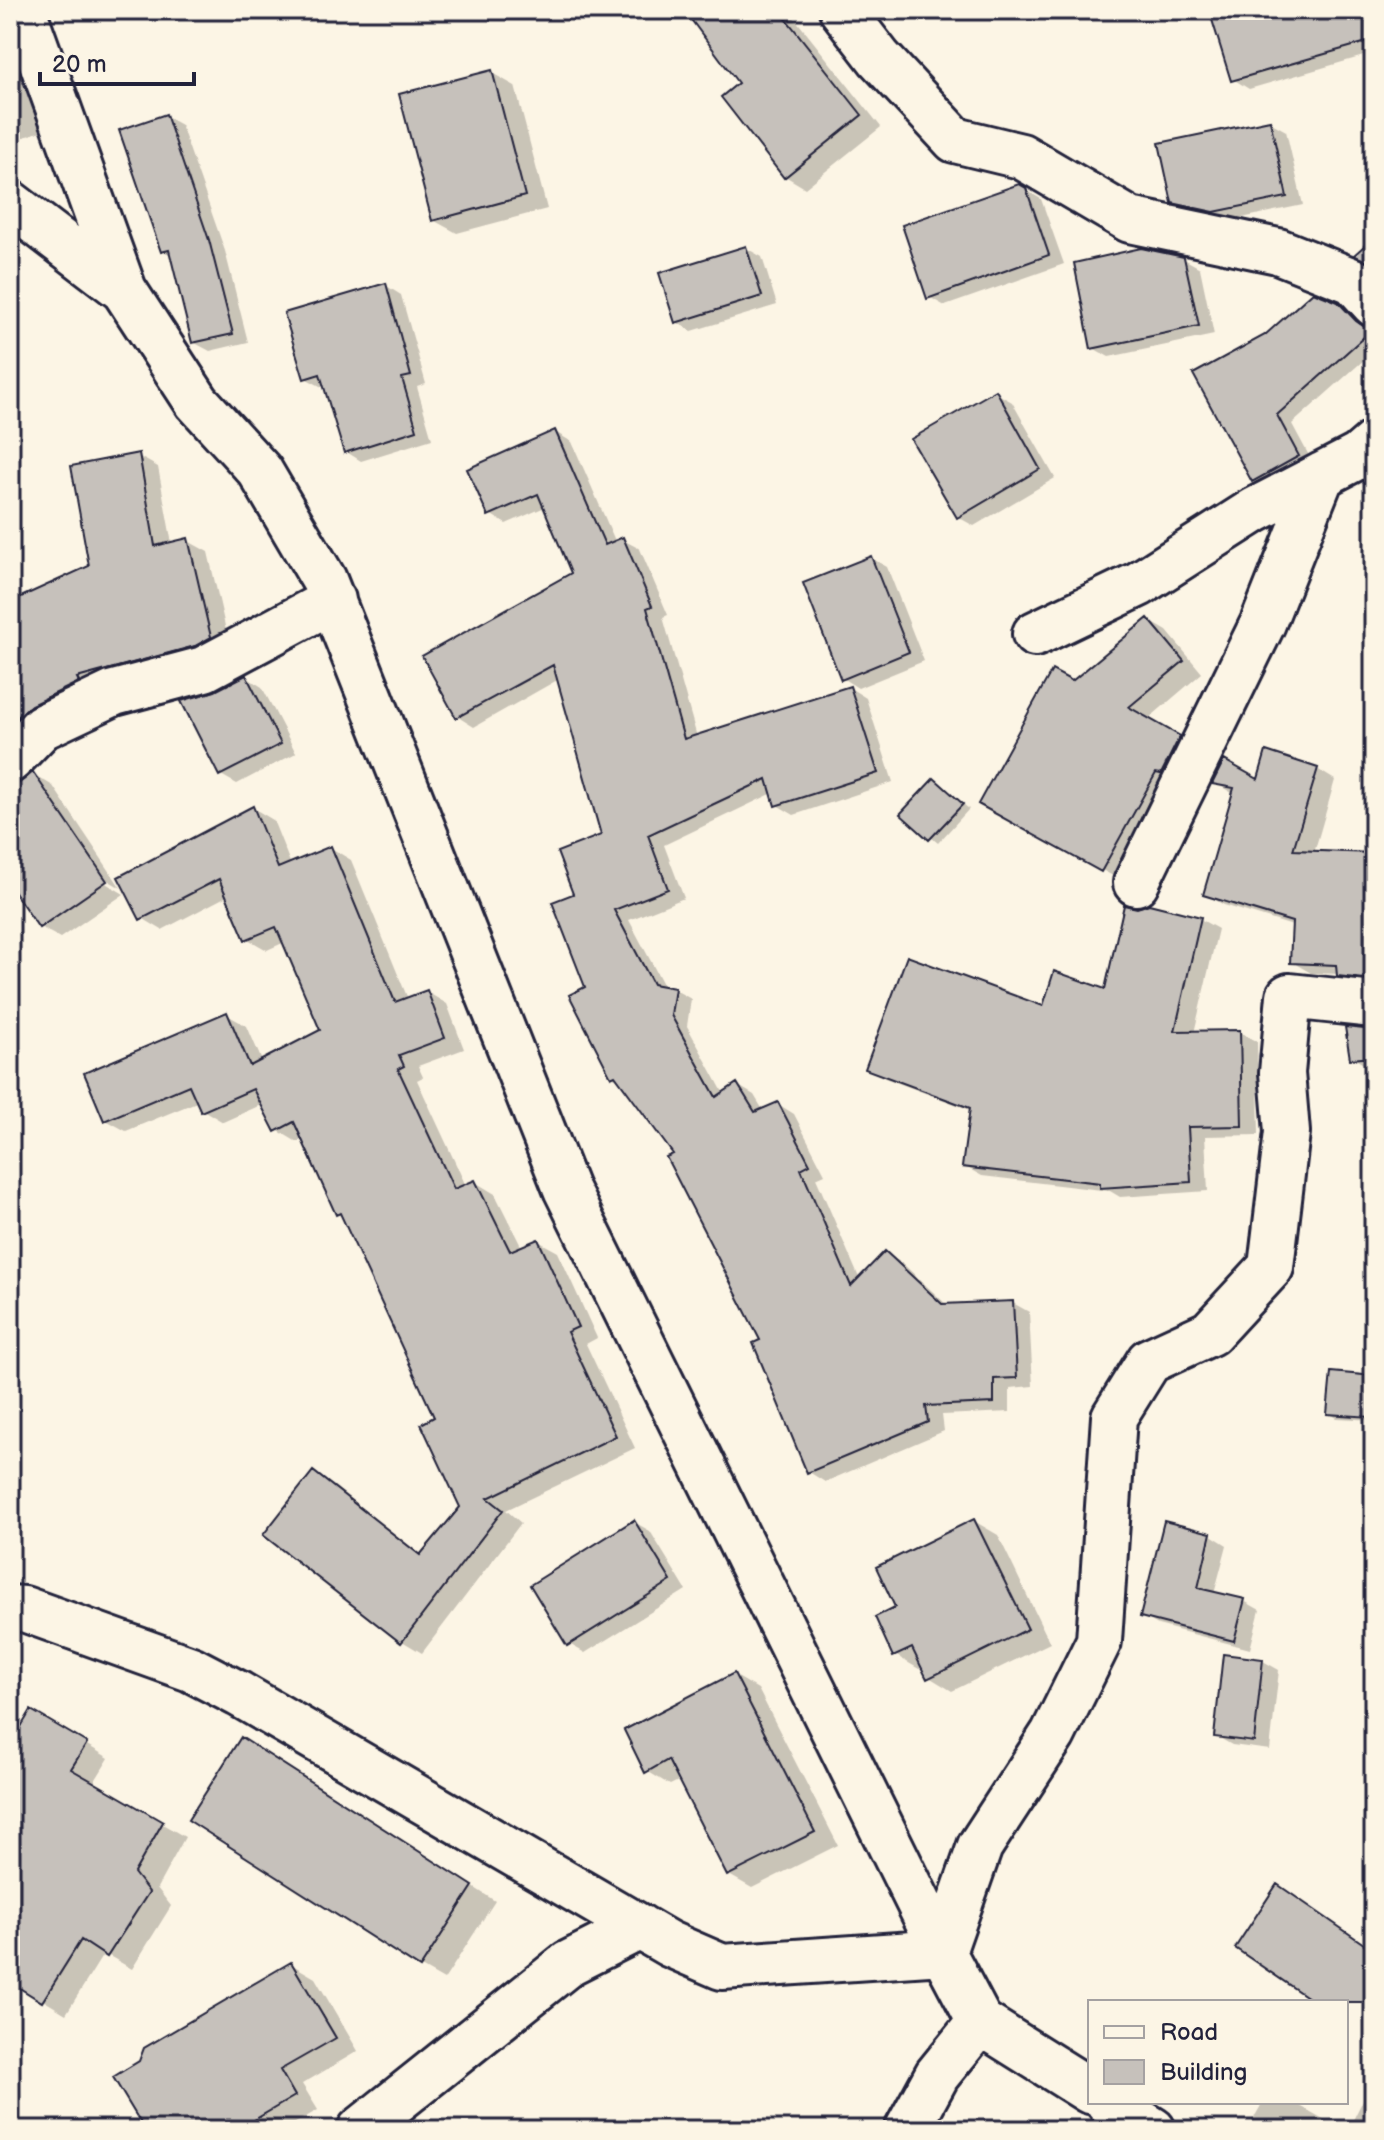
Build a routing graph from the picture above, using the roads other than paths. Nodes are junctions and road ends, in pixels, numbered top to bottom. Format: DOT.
graph roads {
  1 [pos="23,10"];
  2 [pos="842,10"];
  3 [pos="10,203"];
  4 [pos="124,290"];
  5 [pos="1374,304"];
  6 [pos="1374,443"];
  7 [pos="1322,475"];
  8 [pos="333,600"];
  9 [pos="1035,634"];
  10 [pos="10,760"];
  11 [pos="1136,883"];
  12 [pos="1374,1005"];
  13 [pos="10,1608"];
  14 [pos="640,1927"];
  15 [pos="943,1952"];
  16 [pos="980,2022"];
  17 [pos="1088,2090"];
  18 [pos="1111,2104"];
  19 [pos="360,2130"];
  20 [pos="907,2130"];
  21 [pos="1153,2130"];
  1 -- 4 [label="street"];
  2 -- 5 [label="street"];
  3 -- 4 [label="street"];
  4 -- 8 [label="street"];
  6 -- 7 [label="street"];
  7 -- 9 [label="street"];
  7 -- 11 [label="street"];
  8 -- 10 [label="street"];
  8 -- 15 [label="street"];
  12 -- 15 [label="street"];
  13 -- 14 [label="street"];
  14 -- 15 [label="street"];
  14 -- 19 [label="street"];
  15 -- 16 [label="street"];
  16 -- 17 [label="street"];
  16 -- 20 [label="street"];
  18 -- 21 [label="street"];
}
